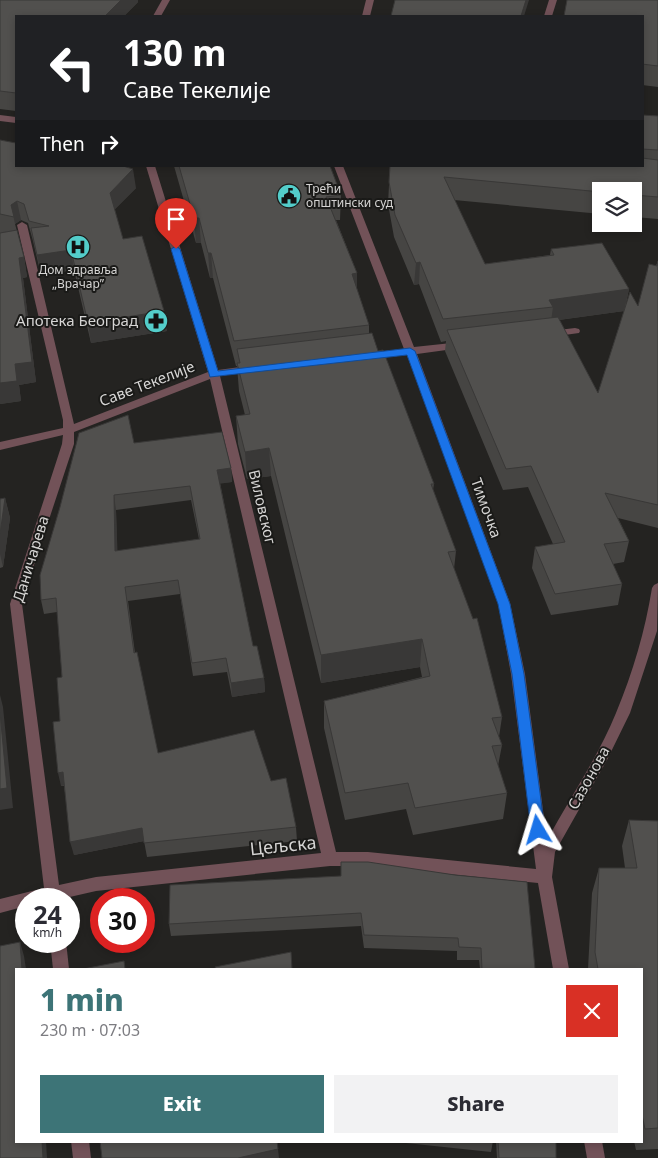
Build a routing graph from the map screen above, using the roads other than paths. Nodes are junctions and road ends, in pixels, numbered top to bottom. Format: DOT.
graph roads {
  1 [pos="166,0"];
  2 [pos="370,0"];
  3 [pos="553,0"];
  4 [pos="157,15"];
  5 [pos="366,15"];
  6 [pos="548,15"];
  7 [pos="0,118"];
  8 [pos="15,120"];
  9 [pos="150,167"];
  10 [pos="338,167"];
  11 [pos="22,226"];
  12 [pos="575,331"];
  13 [pos="537,335"];
  14 [pos="471,344"];
  15 [pos="410,351"];
  16 [pos="356,357"];
  17 [pos="269,367"];
  18 [pos="214,374"];
  19 [pos="69,430"];
  20 [pos="0,446"];
  21 [pos="658,588"];
  22 [pos="330,860"];
  23 [pos="544,878"];
  24 [pos="52,888"];
  25 [pos="80,888"];
  26 [pos="15,902"];
  27 [pos="0,906"];
  28 [pos="59,953"];
  29 [pos="61,968"];
  30 [pos="561,968"];
  31 [pos="80,1143"];
  32 [pos="593,1143"];
  33 [pos="82,1158"];
  34 [pos="596,1158"];
  1 -- 4 [label="street"];
  2 -- 5 [label="street"];
  3 -- 6 [label="street"];
  7 -- 8 [label="street"];
  9 -- 18 [label="street, Виловског"];
  10 -- 15 [label="street, Тимочка"];
  11 -- 19 [label="street, Даничарева"];
  12 -- 13 [label="street"];
  14 -- 15 [label="street"];
  15 -- 16 [label="street"];
  15 -- 23 [label="street, Тимочка"];
  17 -- 18 [label="street, Саве Текелије"];
  18 -- 19 [label="street, Саве Текелије"];
  18 -- 22 [label="street, Виловског"];
  19 -- 20 [label="street, Саве Текелије"];
  19 -- 24 [label="street, Даничарева"];
  21 -- 23 [label="street, Сазонова"];
  22 -- 23 [label="street, Цељска"];
  22 -- 25 [label="street, Цељска"];
  23 -- 30 [label="street, Сазонова"];
  26 -- 27 [label="street, Цељска"];
  28 -- 29 [label="street"];
  31 -- 33 [label="street"];
  32 -- 34 [label="street"];
}
